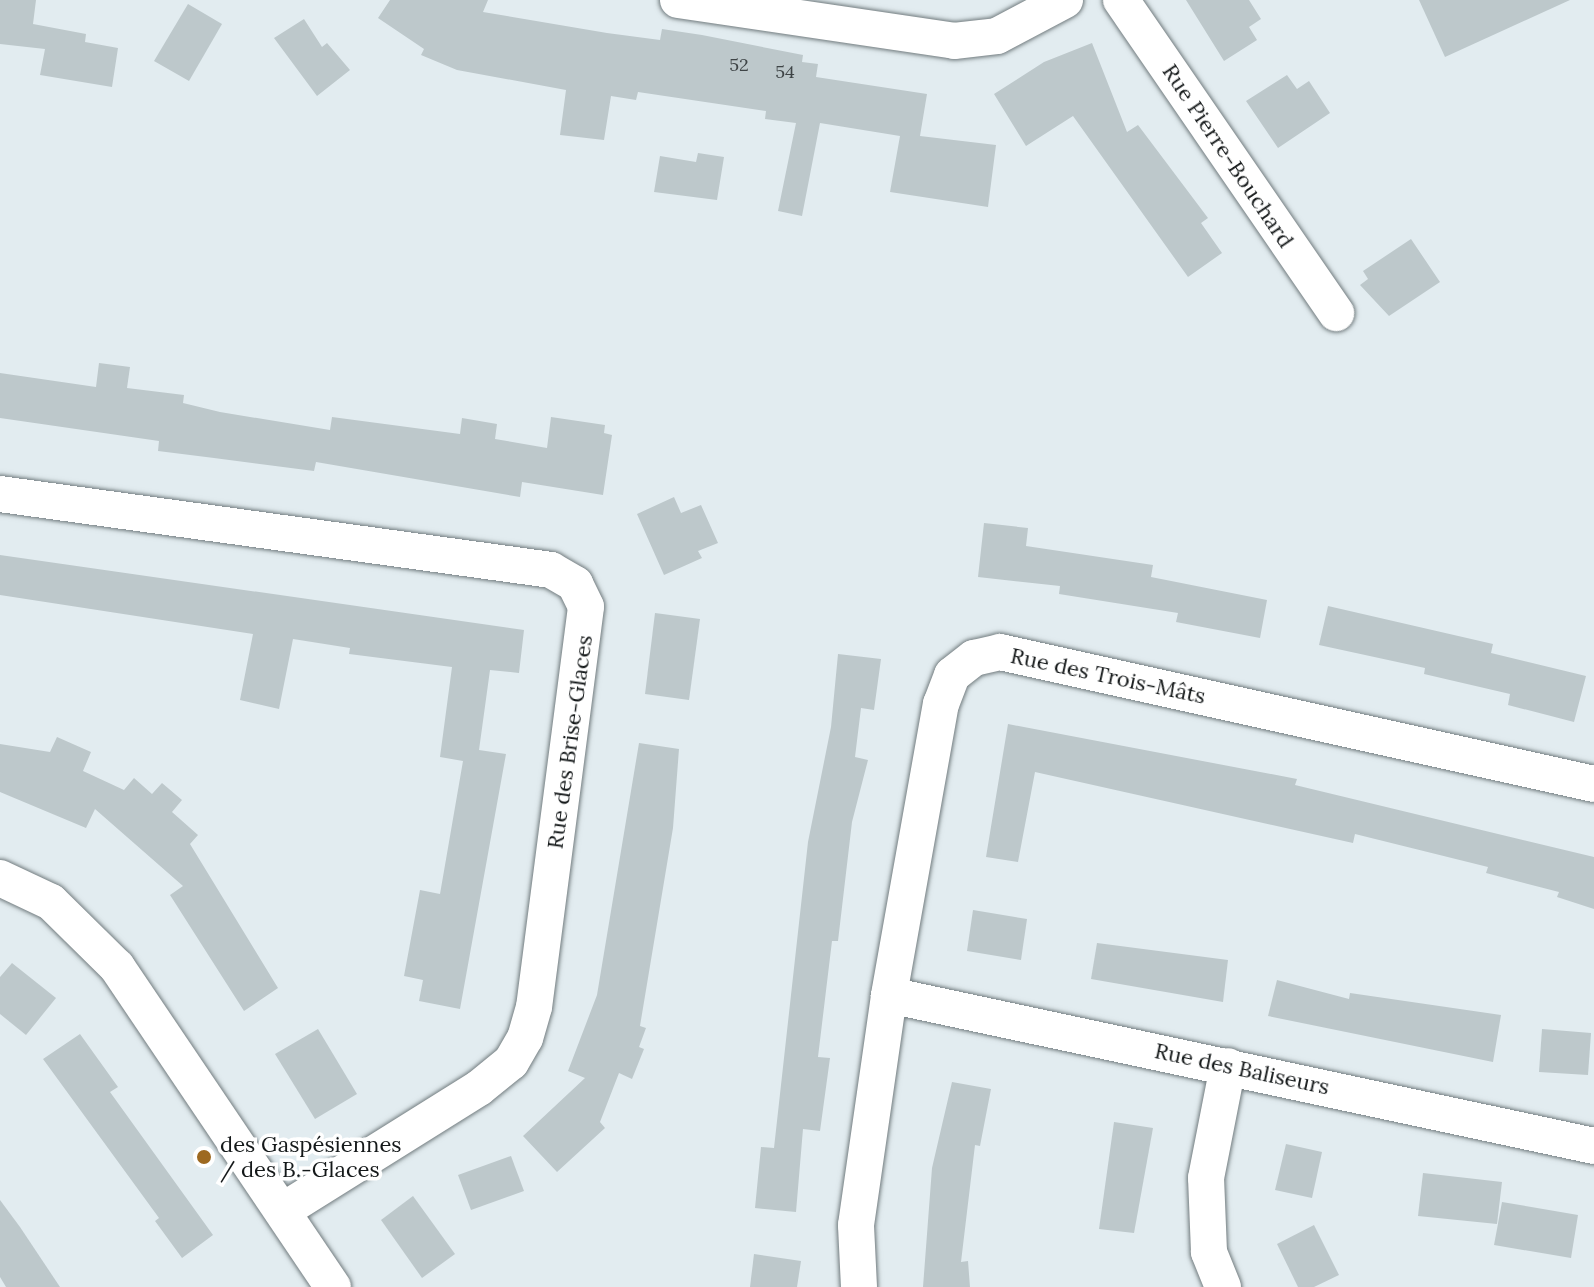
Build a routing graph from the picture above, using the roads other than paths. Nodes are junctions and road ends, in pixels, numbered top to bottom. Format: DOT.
graph roads {
  1 [pos="678,0"];
  2 [pos="1065,0"];
  3 [pos="1121,0"];
  4 [pos="755,6"];
  5 [pos="1336,313"];
  6 [pos="0,494"];
  7 [pos="1594,784"];
  8 [pos="0,878"];
  9 [pos="889,995"];
  10 [pos="1228,1066"];
  11 [pos="1594,1146"];
  12 [pos="282,1211"];
  13 [pos="333,1287"];
  14 [pos="859,1287"];
  15 [pos="1223,1287"];
  1 -- 4 [label="street"];
  2 -- 4 [label="street"];
  3 -- 5 [label="street, Rue Pierre-Bouchard"];
  6 -- 12 [label="street, Rue des Brise-Glaces"];
  7 -- 9 [label="street, Rue des Trois-Mâts"];
  8 -- 12 [label="street"];
  9 -- 10 [label="street, Rue des Baliseurs"];
  9 -- 14 [label="street, Rue des Trois-Mâts"];
  10 -- 11 [label="street, Rue des Baliseurs"];
  10 -- 15 [label="street"];
  12 -- 13 [label="street"];
}
